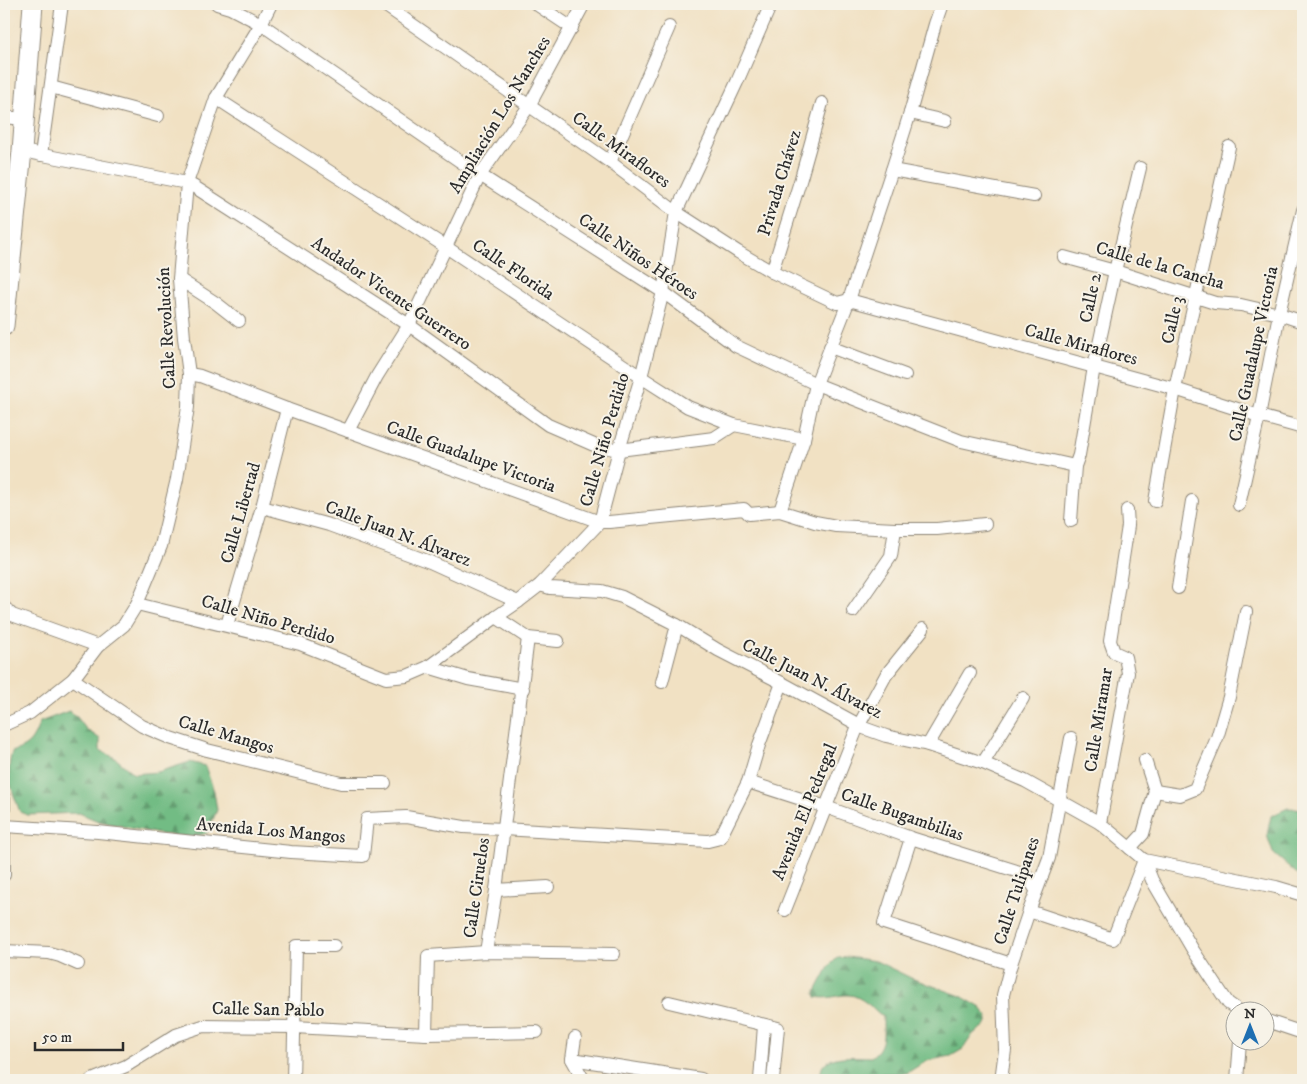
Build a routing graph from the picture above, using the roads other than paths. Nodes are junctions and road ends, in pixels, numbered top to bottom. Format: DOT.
graph roads {
  1 [pos="33,4"];
  2 [pos="62,4"];
  3 [pos="217,4"];
  4 [pos="270,4"];
  5 [pos="384,4"];
  6 [pos="536,4"];
  7 [pos="584,4"];
  8 [pos="942,4"];
  9 [pos="768,11"];
  10 [pos="261,24"];
  11 [pos="669,27"];
  12 [pos="572,28"];
  13 [pos="51,87"];
  14 [pos="216,98"];
  15 [pos="822,104"];
  16 [pos="529,106"];
  17 [pos="910,113"];
  18 [pos="158,116"];
  19 [pos="4,117"];
  20 [pos="24,119"];
  21 [pos="945,121"];
  22 [pos="1229,147"];
  23 [pos="22,151"];
  24 [pos="41,155"];
  25 [pos="610,162"];
  26 [pos="1140,168"];
  27 [pos="892,170"];
  28 [pos="480,175"];
  29 [pos="187,183"];
  30 [pos="1034,196"];
  31 [pos="1303,210"];
  32 [pos="676,212"];
  33 [pos="446,247"];
  34 [pos="1064,257"];
  35 [pos="1115,271"];
  36 [pos="772,272"];
  37 [pos="179,278"];
  38 [pos="663,292"];
  39 [pos="1196,297"];
  40 [pos="848,300"];
  41 [pos="1279,314"];
  42 [pos="239,321"];
  43 [pos="1303,322"];
  44 [pos="408,325"];
  45 [pos="4,326"];
  46 [pos="830,347"];
  47 [pos="1094,367"];
  48 [pos="189,374"];
  49 [pos="904,375"];
  50 [pos="641,377"];
  51 [pos="816,384"];
  52 [pos="1175,389"];
  53 [pos="287,410"];
  54 [pos="1259,416"];
  55 [pos="734,425"];
  56 [pos="1303,428"];
  57 [pos="348,430"];
  58 [pos="804,439"];
  59 [pos="619,450"];
  60 [pos="1075,466"];
  61 [pos="1155,501"];
  62 [pos="1192,501"];
  63 [pos="1239,505"];
  64 [pos="262,507"];
  65 [pos="1127,510"];
  66 [pos="780,511"];
  67 [pos="1071,521"];
  68 [pos="600,522"];
  69 [pos="985,524"];
  70 [pos="895,529"];
  71 [pos="540,585"];
  72 [pos="1178,588"];
  73 [pos="518,602"];
  74 [pos="137,604"];
  75 [pos="853,611"];
  76 [pos="1246,612"];
  77 [pos="7,614"];
  78 [pos="496,617"];
  79 [pos="227,625"];
  80 [pos="677,625"];
  81 [pos="923,629"];
  82 [pos="528,638"];
  83 [pos="558,641"];
  84 [pos="98,646"];
  85 [pos="428,667"];
  86 [pos="970,672"];
  87 [pos="73,678"];
  88 [pos="662,682"];
  89 [pos="782,683"];
  90 [pos="523,689"];
  91 [pos="1023,698"];
  92 [pos="4,725"];
  93 [pos="858,726"];
  94 [pos="1071,738"];
  95 [pos="928,745"];
  96 [pos="1145,760"];
  97 [pos="983,763"];
  98 [pos="748,782"];
  99 [pos="385,783"];
  100 [pos="1155,792"];
  101 [pos="4,798"];
  102 [pos="1060,800"];
  103 [pos="826,807"];
  104 [pos="1100,823"];
  105 [pos="4,826"];
  106 [pos="503,829"];
  107 [pos="911,838"];
  108 [pos="1130,848"];
  109 [pos="1049,858"];
  110 [pos="1144,860"];
  111 [pos="1026,874"];
  112 [pos="4,875"];
  113 [pos="548,887"];
  114 [pos="496,890"];
  115 [pos="1036,890"];
  116 [pos="1303,895"];
  117 [pos="785,910"];
  118 [pos="1029,911"];
  119 [pos="334,946"];
  120 [pos="4,951"];
  121 [pos="486,952"];
  122 [pos="614,954"];
  123 [pos="78,964"];
  124 [pos="1011,964"];
  125 [pos="669,1002"];
  126 [pos="1227,1002"];
  127 [pos="1274,1023"];
  128 [pos="764,1025"];
  129 [pos="294,1027"];
  130 [pos="537,1032"];
  131 [pos="1303,1033"];
  132 [pos="426,1034"];
  133 [pos="575,1038"];
  134 [pos="1239,1052"];
  135 [pos="572,1059"];
  136 [pos="701,1079"];
  137 [pos="92,1080"];
  138 [pos="293,1080"];
  139 [pos="582,1080"];
  140 [pos="760,1080"];
  141 [pos="773,1080"];
  142 [pos="1000,1080"];
  143 [pos="1238,1080"];
  1 -- 20 [label="main road"];
  2 -- 13 [label="street"];
  3 -- 10 [label="street, Calle Niños Héroes"];
  4 -- 10 [label="street, Calle Revolución"];
  5 -- 16 [label="street, Calle Miraflores"];
  6 -- 12 [label="street"];
  7 -- 12 [label="street, Ampliación Los Nanches"];
  8 -- 17 [label="street"];
  9 -- 32 [label="street, Calle Niño Perdido"];
  10 -- 14 [label="street, Calle Revolución"];
  10 -- 28 [label="street, Calle Niños Héroes"];
  11 -- 25 [label="street"];
  12 -- 16 [label="street, Ampliación Los Nanches"];
  13 -- 18 [label="street"];
  13 -- 24 [label="street"];
  14 -- 29 [label="street, Calle Revolución"];
  14 -- 33 [label="street, Calle Florida"];
  15 -- 36 [label="street, Privada Chávez"];
  16 -- 25 [label="street, Calle Miraflores"];
  16 -- 28 [label="street, Ampliación Los Nanches"];
  17 -- 21 [label="street"];
  17 -- 27 [label="street"];
  19 -- 20 [label="street"];
  20 -- 23 [label="main road"];
  22 -- 39 [label="street, Calle 3"];
  23 -- 24 [label="street, Andador Vicente Guerrero"];
  23 -- 45 [label="main road"];
  24 -- 29 [label="street, Andador Vicente Guerrero"];
  25 -- 32 [label="street, Calle Miraflores"];
  26 -- 35 [label="street, Calle 2"];
  27 -- 30 [label="street"];
  27 -- 40 [label="street"];
  28 -- 33 [label="street, Ampliación Los Nanches"];
  28 -- 38 [label="street, Calle Niños Héroes"];
  29 -- 37 [label="street, Calle Revolución"];
  29 -- 44 [label="street, Andador Vicente Guerrero"];
  31 -- 41 [label="street, Calle Guadalupe Victoria"];
  32 -- 36 [label="street, Calle Miraflores"];
  32 -- 38 [label="street, Calle Niño Perdido"];
  33 -- 44 [label="street, Ampliación Los Nanches"];
  33 -- 50 [label="street, Calle Florida"];
  34 -- 35 [label="street, Calle de la Cancha"];
  35 -- 39 [label="street, Calle de la Cancha"];
  35 -- 47 [label="street, Calle 2"];
  36 -- 40 [label="street, Calle Miraflores"];
  37 -- 42 [label="street"];
  37 -- 48 [label="street, Calle Revolución"];
  38 -- 50 [label="street, Calle Niño Perdido"];
  38 -- 51 [label="street, Calle Niños Héroes"];
  39 -- 41 [label="street, Calle de la Cancha"];
  39 -- 52 [label="street, Calle 3"];
  40 -- 46 [label="street"];
  40 -- 47 [label="street, Calle Miraflores"];
  41 -- 43 [label="street, Calle de la Cancha"];
  41 -- 54 [label="street, Calle Guadalupe Victoria"];
  44 -- 57 [label="street, Ampliación Los Nanches"];
  44 -- 59 [label="street, Andador Vicente Guerrero"];
  46 -- 49 [label="street"];
  46 -- 51 [label="street"];
  47 -- 52 [label="street, Calle Miraflores"];
  47 -- 60 [label="street, Calle 2"];
  48 -- 53 [label="street, Calle Guadalupe Victoria"];
  48 -- 74 [label="street, Calle Revolución"];
  50 -- 55 [label="street, Calle Florida"];
  50 -- 59 [label="street, Calle Niño Perdido"];
  51 -- 58 [label="street"];
  51 -- 60 [label="street, Calle Niños Héroes"];
  52 -- 54 [label="street, Calle Miraflores"];
  52 -- 61 [label="street, Calle 3"];
  53 -- 57 [label="street, Calle Guadalupe Victoria"];
  53 -- 64 [label="street, Calle Libertad"];
  54 -- 56 [label="street, Calle Miraflores"];
  54 -- 63 [label="street, Calle Guadalupe Victoria"];
  55 -- 58 [label="street, Calle Florida"];
  55 -- 59 [label="street, Andador Vicente Guerrero"];
  57 -- 68 [label="street, Calle Guadalupe Victoria"];
  58 -- 66 [label="street"];
  59 -- 68 [label="street, Calle Niño Perdido"];
  60 -- 67 [label="street, Calle 2"];
  62 -- 72 [label="street"];
  64 -- 73 [label="street, Calle Juan N. Álvarez"];
  64 -- 79 [label="street, Calle Libertad"];
  65 -- 104 [label="street, Calle Miramar"];
  66 -- 68 [label="street, Calle Guadalupe Victoria"];
  66 -- 70 [label="street, Calle Guadalupe Victoria"];
  68 -- 71 [label="street, Calle Niño Perdido"];
  69 -- 70 [label="street, Calle Guadalupe Victoria"];
  70 -- 75 [label="street"];
  71 -- 73 [label="street, Calle Niño Perdido"];
  71 -- 80 [label="street, Calle Juan N. Álvarez"];
  73 -- 78 [label="street, Calle Niño Perdido"];
  74 -- 79 [label="street, Calle Niño Perdido"];
  74 -- 84 [label="street, Calle Revolución"];
  76 -- 100 [label="street"];
  77 -- 84 [label="street"];
  78 -- 82 [label="street"];
  78 -- 85 [label="street, Calle Niño Perdido"];
  79 -- 85 [label="street, Calle Niño Perdido"];
  80 -- 88 [label="street"];
  80 -- 89 [label="street, Calle Juan N. Álvarez"];
  81 -- 93 [label="street, Avenida El Pedregal"];
  82 -- 83 [label="street"];
  82 -- 90 [label="street"];
  84 -- 87 [label="street, Calle Revolución"];
  85 -- 90 [label="street"];
  86 -- 95 [label="street"];
  87 -- 92 [label="street, Calle Revolución"];
  87 -- 99 [label="street, Calle Mangos"];
  89 -- 93 [label="street, Calle Juan N. Álvarez"];
  89 -- 98 [label="street, Avenida Los Mangos"];
  90 -- 106 [label="street"];
  91 -- 97 [label="street"];
  93 -- 95 [label="street, Calle Juan N. Álvarez"];
  93 -- 103 [label="street, Avenida El Pedregal"];
  94 -- 102 [label="street, Calle Tulipanes"];
  95 -- 97 [label="street, Calle Juan N. Álvarez"];
  96 -- 100 [label="street"];
  97 -- 102 [label="street, Calle Juan N. Álvarez"];
  98 -- 103 [label="street, Calle Bugambilias"];
  98 -- 106 [label="street, Avenida Los Mangos"];
  100 -- 108 [label="street"];
  101 -- 105 [label="street"];
  102 -- 104 [label="street, Calle Juan N. Álvarez"];
  102 -- 109 [label="street, Calle Tulipanes"];
  103 -- 107 [label="street, Calle Bugambilias"];
  103 -- 117 [label="street, Avenida El Pedregal"];
  104 -- 108 [label="street, Calle Juan N. Álvarez"];
  105 -- 106 [label="street, Avenida Los Mangos"];
  105 -- 112 [label="street"];
  106 -- 114 [label="street, Calle Ciruelos"];
  107 -- 111 [label="street, Calle Bugambilias"];
  107 -- 124 [label="street, Calle Tulipanes"];
  108 -- 110 [label="street, Calle Juan N. Álvarez"];
  109 -- 111 [label="street"];
  109 -- 115 [label="street, Calle Tulipanes"];
  110 -- 116 [label="street"];
  110 -- 118 [label="street"];
  110 -- 126 [label="street"];
  111 -- 115 [label="street"];
  113 -- 114 [label="street"];
  114 -- 121 [label="street, Calle Ciruelos"];
  115 -- 118 [label="street, Calle Tulipanes"];
  118 -- 124 [label="street, Calle Tulipanes"];
  119 -- 129 [label="street"];
  120 -- 123 [label="street"];
  121 -- 122 [label="street"];
  121 -- 132 [label="street"];
  124 -- 142 [label="street, Calle Tulipanes"];
  125 -- 128 [label="street"];
  127 -- 131 [label="street"];
  128 -- 140 [label="street"];
  128 -- 141 [label="street"];
  129 -- 132 [label="street, Calle San Pablo"];
  129 -- 137 [label="street, Calle San Pablo"];
  129 -- 138 [label="street"];
  130 -- 132 [label="street, Calle San Pablo"];
  133 -- 135 [label="street"];
  134 -- 143 [label="street"];
  135 -- 136 [label="street"];
  135 -- 139 [label="street"];
}
